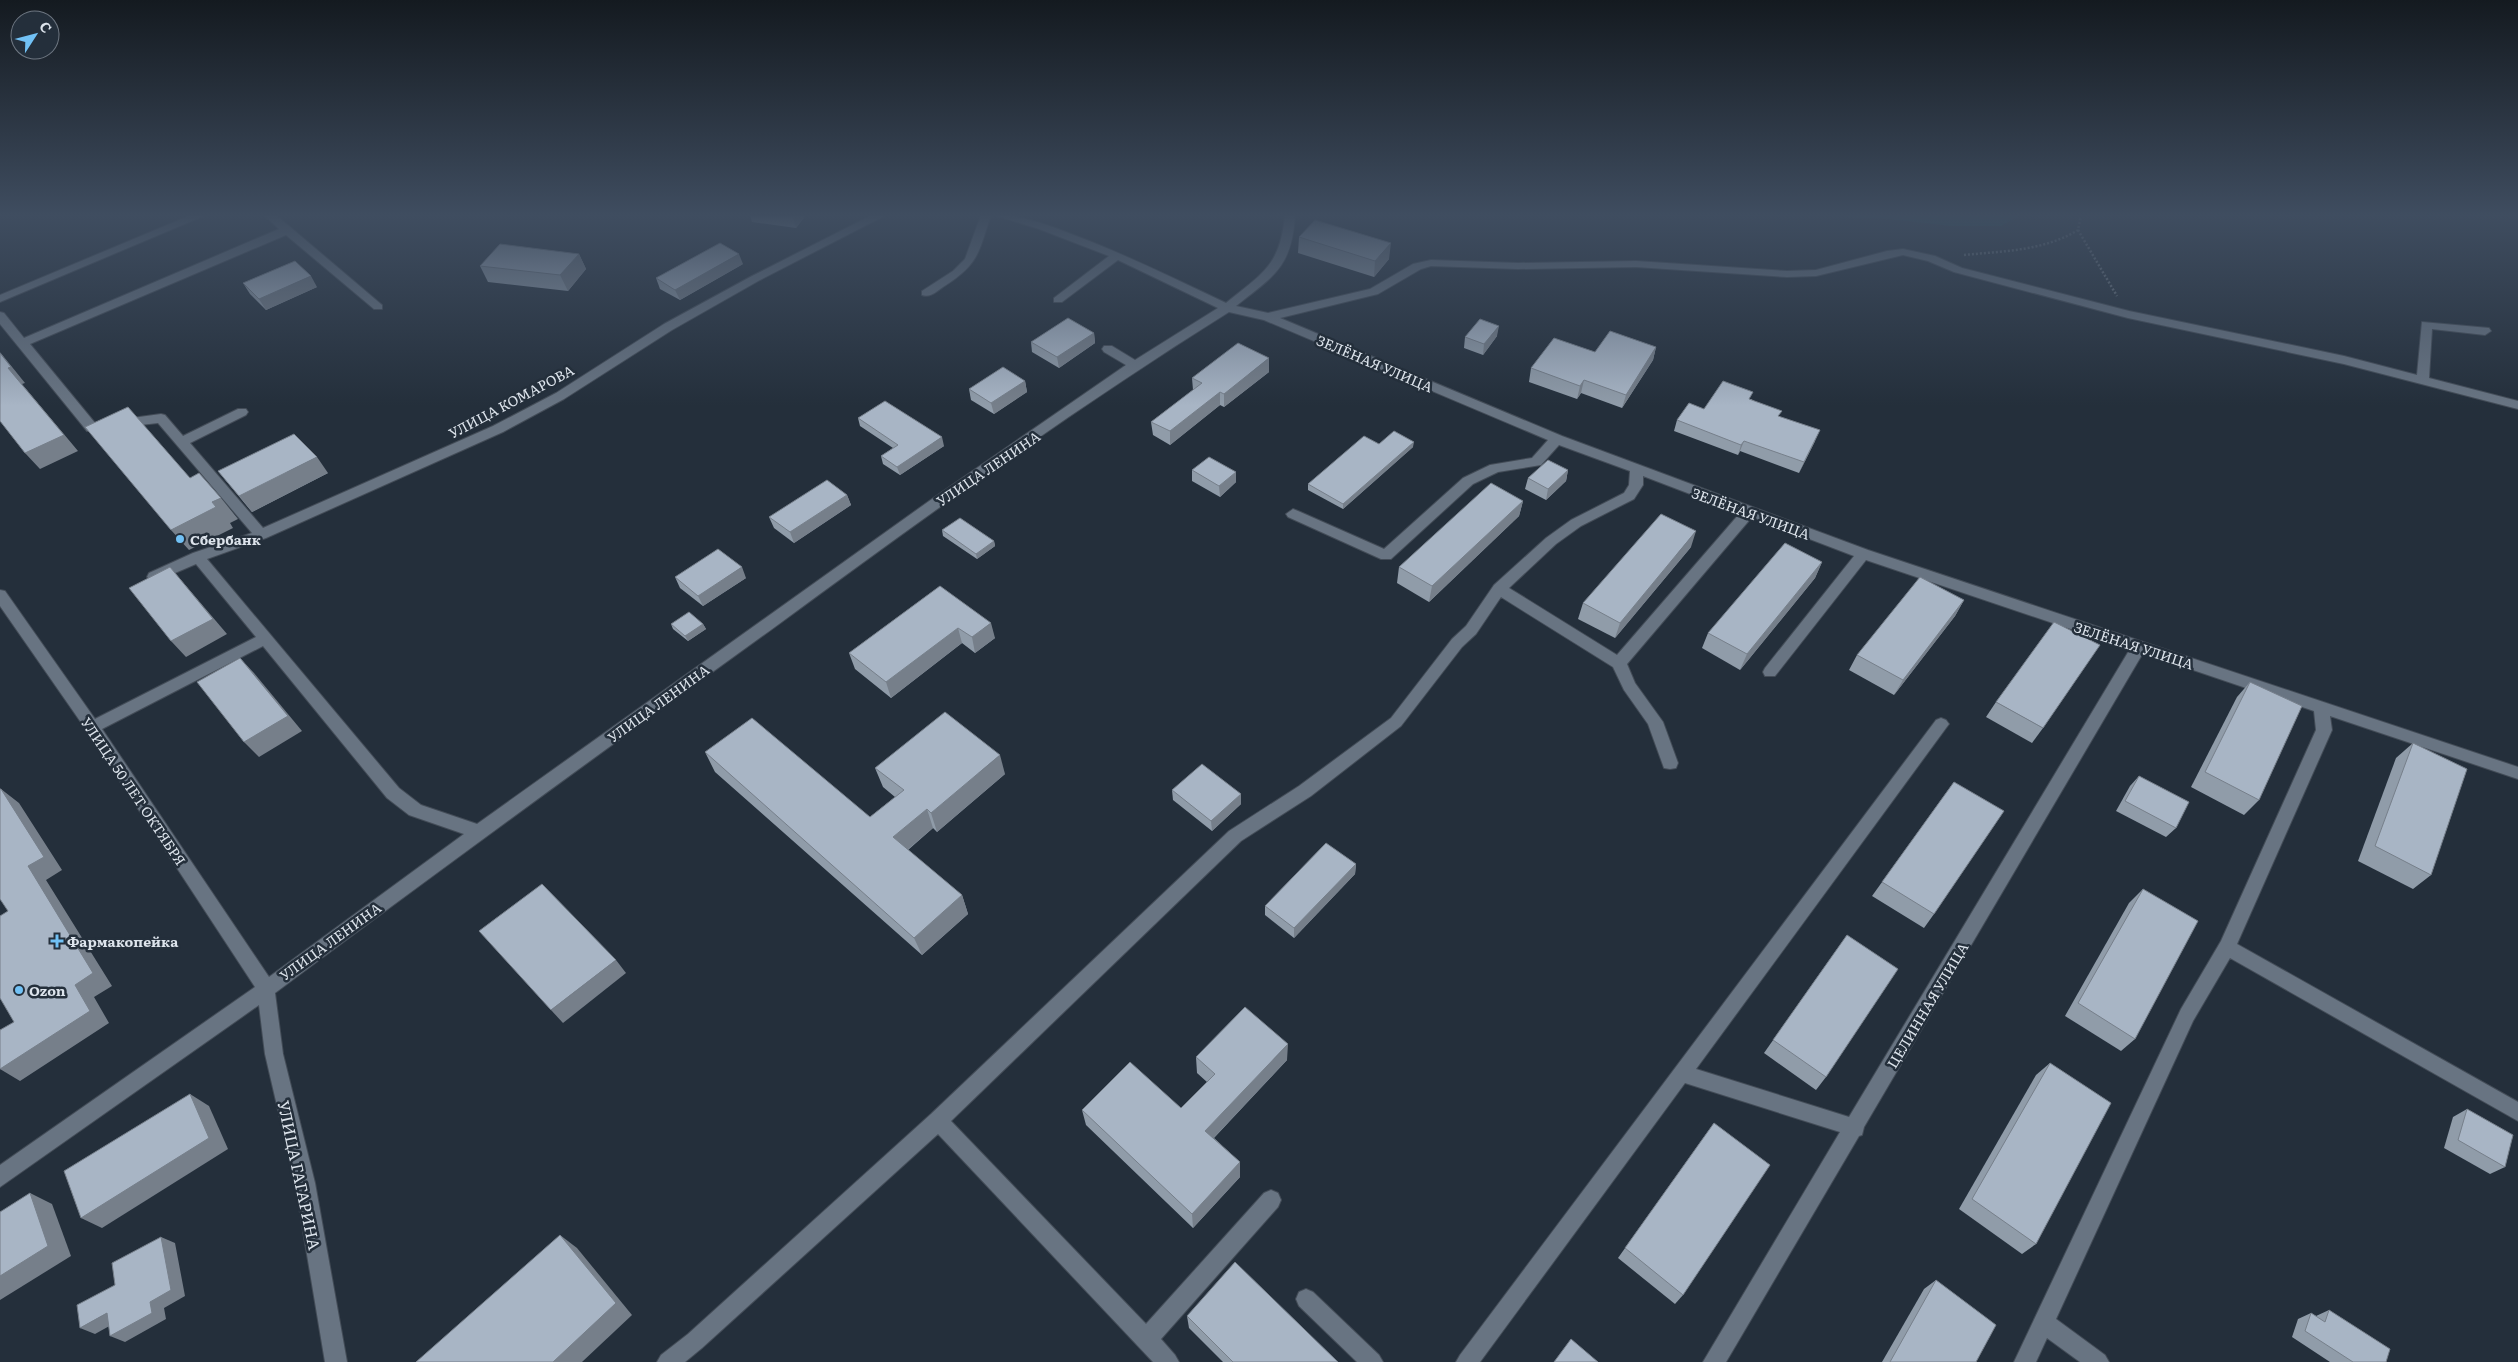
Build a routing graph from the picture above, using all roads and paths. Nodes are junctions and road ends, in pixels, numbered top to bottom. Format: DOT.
graph roads {
  1 [pos="49,279"];
  2 [pos="173,279"];
  3 [pos="344,279"];
  4 [pos="755,279"];
  5 [pos="948,279"];
  6 [pos="1086,279"];
  7 [pos="1166,279"];
  8 [pos="1263,279"];
  9 [pos="1396,279"];
  10 [pos="1991,279"];
  11 [pos="2107,279"];
  12 [pos="926,293"];
  13 [pos="0,299"];
  14 [pos="1058,300"];
  15 [pos="378,307"];
  16 [pos="1227,308"];
  17 [pos="2128,314"];
  18 [pos="0,316"];
  19 [pos="1268,317"];
  20 [pos="2485,331"];
  21 [pos="22,343"];
  22 [pos="1108,349"];
  23 [pos="1135,365"];
  24 [pos="2423,380"];
  25 [pos="2518,405"];
  26 [pos="242,412"];
  27 [pos="1557,439"];
  28 [pos="181,442"];
  29 [pos="1637,471"];
  30 [pos="1748,512"];
  31 [pos="1294,514"];
  32 [pos="261,535"];
  33 [pos="1863,554"];
  34 [pos="198,557"];
  35 [pos="140,584"];
  36 [pos="1499,589"];
  37 [pos="0,595"];
  38 [pos="266,638"];
  39 [pos="2139,647"];
  40 [pos="1619,663"];
  41 [pos="1770,672"];
  42 [pos="2321,706"];
  43 [pos="1942,724"];
  44 [pos="92,727"];
  45 [pos="1670,763"];
  46 [pos="2518,773"];
  47 [pos="479,832"];
  48 [pos="2227,947"];
  49 [pos="266,988"];
  50 [pos="1682,1073"];
  51 [pos="2518,1112"];
  52 [pos="938,1121"];
  53 [pos="1855,1128"];
  54 [pos="0,1177"];
  55 [pos="1270,1200"];
  56 [pos="1306,1299"];
  57 [pos="2043,1322"];
  58 [pos="1146,1340"];
  59 [pos="336,1362"];
  60 [pos="668,1362"];
  61 [pos="1168,1362"];
  62 [pos="1372,1362"];
  63 [pos="1467,1362"];
  64 [pos="1714,1362"];
  65 [pos="2025,1362"];
  66 [pos="2098,1362"];
  1 -- 13 [label="street"];
  2 -- 21 [label="street"];
  3 -- 15 [label="street"];
  4 -- 32 [label="street, УЛИЦА КОМАРОВА"];
  5 -- 12 [label="street"];
  6 -- 14 [label="street"];
  7 -- 16 [label="street, ЗЕЛЁНАЯ УЛИЦА"];
  8 -- 16 [label="street, УЛИЦА ЛЕНИНА"];
  9 -- 19 [label="street"];
  10 -- 17 [label="street"];
  11 -- 17 [label="path"];
  16 -- 19 [label="street, ЗЕЛЁНАЯ УЛИЦА"];
  16 -- 23 [label="street, УЛИЦА ЛЕНИНА"];
  17 -- 24 [label="street"];
  18 -- 21 [label="street"];
  19 -- 27 [label="street, ЗЕЛЁНАЯ УЛИЦА"];
  20 -- 24 [label="street"];
  21 -- 28 [label="street"];
  22 -- 23 [label="street"];
  23 -- 47 [label="street, УЛИЦА ЛЕНИНА"];
  24 -- 25 [label="street"];
  26 -- 28 [label="street"];
  27 -- 29 [label="street, ЗЕЛЁНАЯ УЛИЦА"];
  27 -- 31 [label="street"];
  28 -- 32 [label="street"];
  29 -- 30 [label="street, ЗЕЛЁНАЯ УЛИЦА"];
  29 -- 36 [label="street"];
  30 -- 33 [label="street, ЗЕЛЁНАЯ УЛИЦА"];
  30 -- 40 [label="street"];
  32 -- 34 [label="street, УЛИЦА КОМАРОВА"];
  33 -- 39 [label="street, ЗЕЛЁНАЯ УЛИЦА"];
  33 -- 41 [label="street"];
  34 -- 35 [label="street, УЛИЦА КОМАРОВА"];
  34 -- 38 [label="street"];
  36 -- 40 [label="street"];
  36 -- 52 [label="street"];
  37 -- 44 [label="street, УЛИЦА 50 ЛЕТ ОКТЯБРЯ"];
  38 -- 44 [label="street"];
  38 -- 47 [label="street"];
  39 -- 42 [label="street, ЗЕЛЁНАЯ УЛИЦА"];
  39 -- 53 [label="street, ЦЕЛИННАЯ УЛИЦА"];
  40 -- 45 [label="street"];
  42 -- 46 [label="street, ЗЕЛЁНАЯ УЛИЦА"];
  42 -- 48 [label="street"];
  43 -- 50 [label="street"];
  44 -- 49 [label="street, УЛИЦА 50 ЛЕТ ОКТЯБРЯ"];
  47 -- 49 [label="street, УЛИЦА ЛЕНИНА"];
  48 -- 51 [label="street"];
  48 -- 57 [label="street"];
  49 -- 54 [label="street, УЛИЦА ЛЕНИНА"];
  49 -- 59 [label="street, УЛИЦА ГАГАРИНА"];
  50 -- 53 [label="street"];
  50 -- 63 [label="street"];
  52 -- 58 [label="street"];
  52 -- 60 [label="street"];
  53 -- 64 [label="street, ЦЕЛИННАЯ УЛИЦА"];
  55 -- 58 [label="street"];
  56 -- 62 [label="street"];
  57 -- 65 [label="street"];
  57 -- 66 [label="street"];
  58 -- 61 [label="street"];
}
